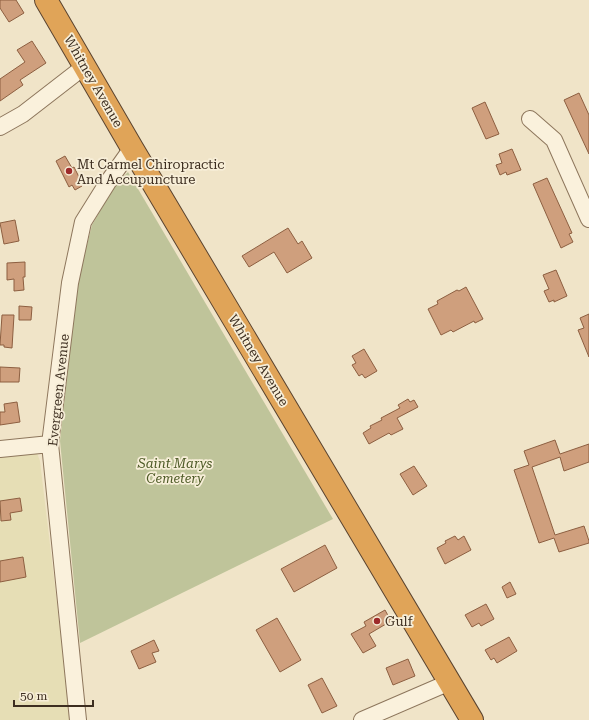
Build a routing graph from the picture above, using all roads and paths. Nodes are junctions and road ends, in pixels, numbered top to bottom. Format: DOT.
graph roads {
  1 [pos="46,0"];
  2 [pos="85,66"];
  3 [pos="530,119"];
  4 [pos="0,127"];
  5 [pos="132,148"];
  6 [pos="589,219"];
  7 [pos="50,444"];
  8 [pos="0,449"];
  9 [pos="450,682"];
  10 [pos="78,720"];
  11 [pos="362,720"];
  12 [pos="472,720"];
  1 -- 2 [label="highway, Whitney Avenue"];
  2 -- 4 [label="street"];
  2 -- 5 [label="highway, Whitney Avenue"];
  3 -- 6 [label="street"];
  5 -- 7 [label="street, Evergreen Avenue"];
  5 -- 9 [label="highway, Whitney Avenue"];
  7 -- 8 [label="street"];
  7 -- 10 [label="street, Evergreen Avenue"];
  9 -- 11 [label="street"];
  9 -- 12 [label="highway, Whitney Avenue"];
}
